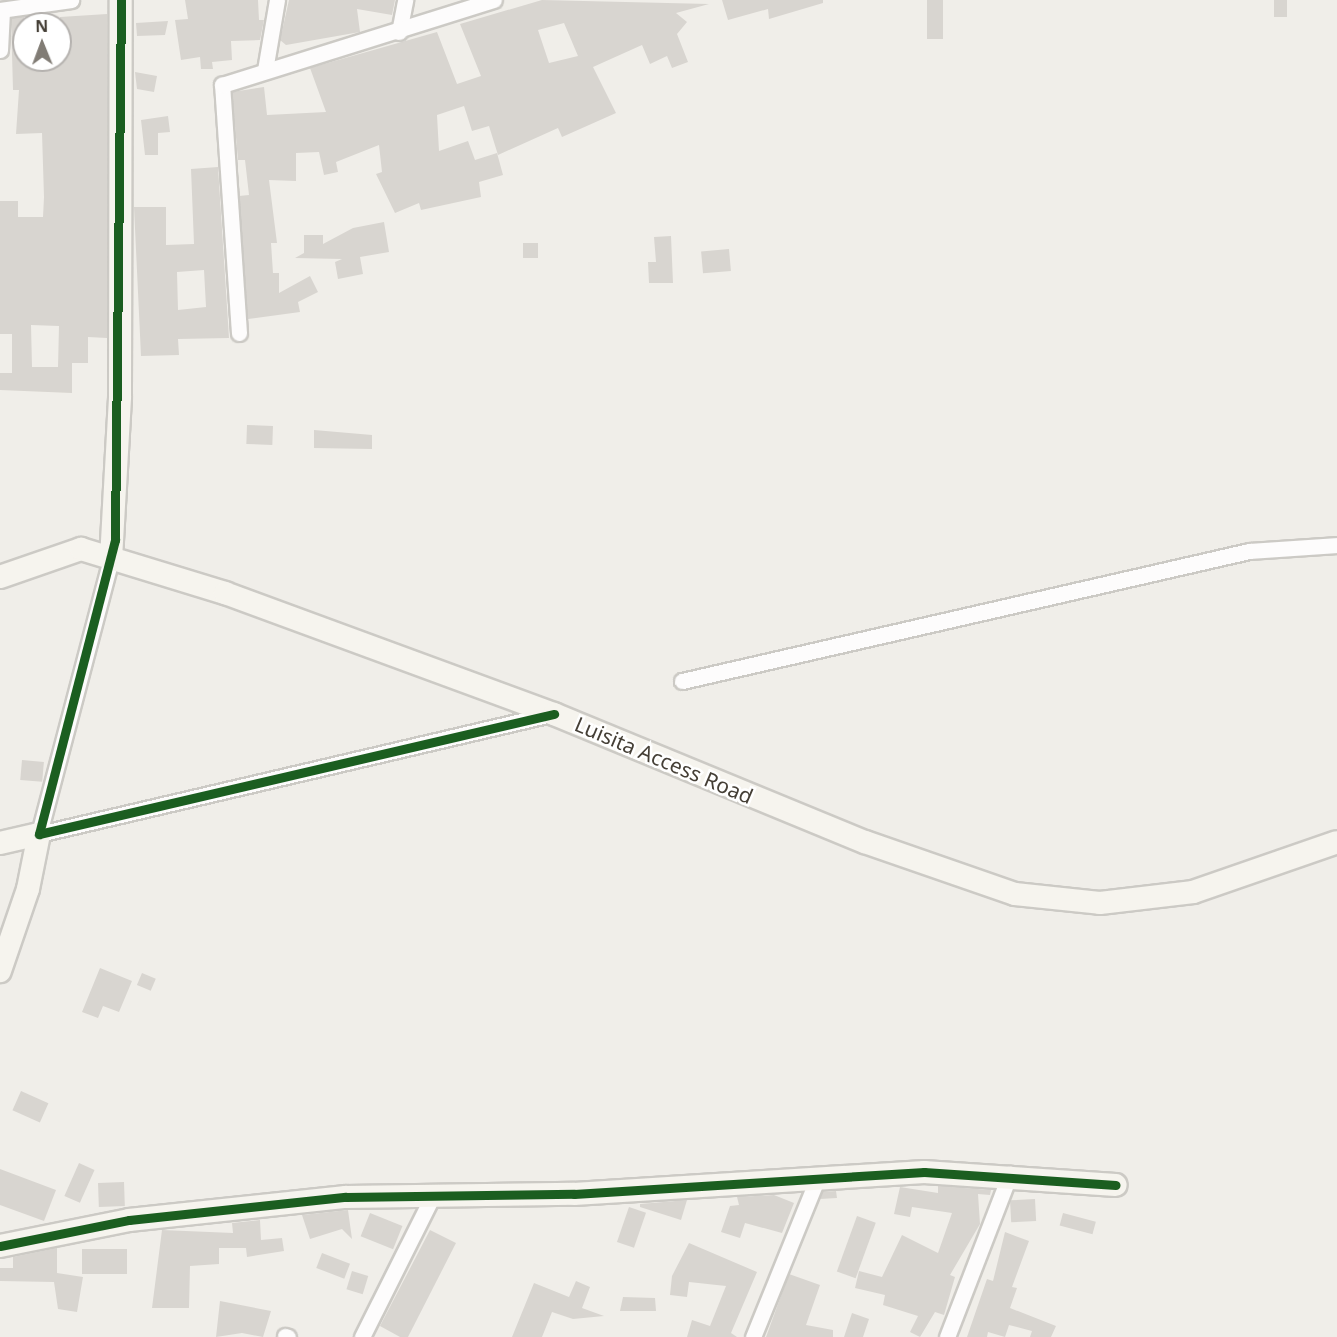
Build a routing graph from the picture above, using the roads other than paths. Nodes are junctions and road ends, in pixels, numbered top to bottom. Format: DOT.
graph roads {
  1 [pos="71,0"];
  2 [pos="121,0"];
  3 [pos="277,0"];
  4 [pos="405,0"];
  5 [pos="494,0"];
  6 [pos="41,2"];
  7 [pos="1,10"];
  8 [pos="399,32"];
  9 [pos="0,50"];
  10 [pos="266,70"];
  11 [pos="239,333"];
  12 [pos="1337,545"];
  13 [pos="111,559"];
  14 [pos="0,577"];
  15 [pos="682,681"];
  16 [pos="554,714"];
  17 [pos="39,834"];
  18 [pos="1337,842"];
  19 [pos="0,843"];
  20 [pos="0,971"];
  21 [pos="1010,1174"];
  22 [pos="817,1179"];
  23 [pos="1116,1185"];
  24 [pos="433,1196"];
  25 [pos="0,1246"];
  26 [pos="362,1337"];
  27 [pos="753,1337"];
  28 [pos="948,1337"];
  1 -- 6 [label="street"];
  2 -- 13 [label="street"];
  3 -- 10 [label="street"];
  4 -- 8 [label="street"];
  5 -- 8 [label="street"];
  6 -- 7 [label="street"];
  7 -- 9 [label="street"];
  8 -- 10 [label="street"];
  10 -- 11 [label="street"];
  12 -- 15 [label="street"];
  13 -- 14 [label="street, Luisita Access Road"];
  13 -- 16 [label="street, Luisita Access Road"];
  13 -- 17 [label="street"];
  16 -- 17 [label="street"];
  16 -- 18 [label="street, Luisita Access Road"];
  17 -- 19 [label="street"];
  17 -- 20 [label="street"];
  21 -- 22 [label="street"];
  21 -- 23 [label="street"];
  21 -- 28 [label="street"];
  22 -- 24 [label="street"];
  22 -- 27 [label="street"];
  24 -- 25 [label="street"];
  24 -- 26 [label="street"];
}
